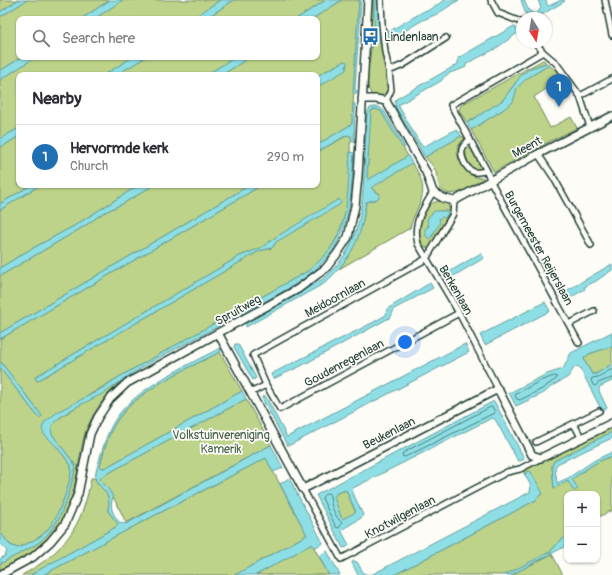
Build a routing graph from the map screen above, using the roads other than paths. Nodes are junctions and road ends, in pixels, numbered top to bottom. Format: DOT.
graph roads {
  1 [pos="368,0"];
  2 [pos="381,0"];
  3 [pos="491,0"];
  4 [pos="605,0"];
  5 [pos="516,20"];
  6 [pos="612,35"];
  7 [pos="446,38"];
  8 [pos="540,48"];
  9 [pos="543,52"];
  10 [pos="390,71"];
  11 [pos="612,79"];
  12 [pos="580,96"];
  13 [pos="362,99"];
  14 [pos="386,101"];
  15 [pos="612,116"];
  16 [pos="590,127"];
  17 [pos="470,139"];
  18 [pos="538,154"];
  19 [pos="487,171"];
  20 [pos="490,180"];
  21 [pos="432,192"];
  22 [pos="454,201"];
  23 [pos="591,245"];
  24 [pos="426,259"];
  25 [pos="594,311"];
  26 [pos="459,313"];
  27 [pos="569,324"];
  28 [pos="218,333"];
  29 [pos="579,343"];
  30 [pos="266,385"];
  31 [pos="498,389"];
  32 [pos="250,394"];
  33 [pos="599,411"];
  34 [pos="612,423"];
  35 [pos="574,424"];
  36 [pos="582,438"];
  37 [pos="536,442"];
  38 [pos="541,458"];
  39 [pos="303,489"];
  40 [pos="0,575"];
  1 -- 13 [label="street, Spruitweg"];
  2 -- 10 [label="street"];
  3 -- 5 [label="street"];
  4 -- 6 [label="street"];
  7 -- 10 [label="street"];
  8 -- 9 [label="street"];
  9 -- 12 [label="street"];
  9 -- 17 [label="street, Burgemeester Reijerslaan"];
  10 -- 14 [label="street"];
  11 -- 12 [label="street"];
  12 -- 16 [label="street"];
  13 -- 14 [label="street"];
  13 -- 28 [label="street, Spruitweg"];
  14 -- 21 [label="street"];
  15 -- 16 [label="street, Meent"];
  16 -- 18 [label="street, Meent"];
  17 -- 19 [label="street, Burgemeester Reijerslaan"];
  17 -- 19 [label="street"];
  18 -- 20 [label="street, Meent"];
  18 -- 23 [label="street"];
  19 -- 20 [label="street, Burgemeester Reijerslaan"];
  20 -- 22 [label="street, Meent"];
  20 -- 27 [label="street, Burgemeester Reijerslaan"];
  21 -- 22 [label="street"];
  21 -- 24 [label="street"];
  22 -- 24 [label="street, Berkenlaan"];
  24 -- 26 [label="street, Berkenlaan"];
  24 -- 30 [label="street, Meidoornlaan"];
  25 -- 27 [label="street, Burgemeester Reijerslaan"];
  26 -- 30 [label="street, Goudenregenlaan"];
  26 -- 31 [label="street, Berkenlaan"];
  27 -- 29 [label="street, Burgemeester Reijerslaan"];
  28 -- 32 [label="street"];
  28 -- 40 [label="street, Spruitweg"];
  30 -- 32 [label="street"];
  31 -- 38 [label="street"];
  31 -- 39 [label="street, Beukenlaan"];
  32 -- 39 [label="street"];
  33 -- 35 [label="street"];
  34 -- 36 [label="street"];
  35 -- 36 [label="street"];
  35 -- 37 [label="street"];
  36 -- 38 [label="street"];
  38 -- 39 [label="street, Knotwilgenlaan"];
}
